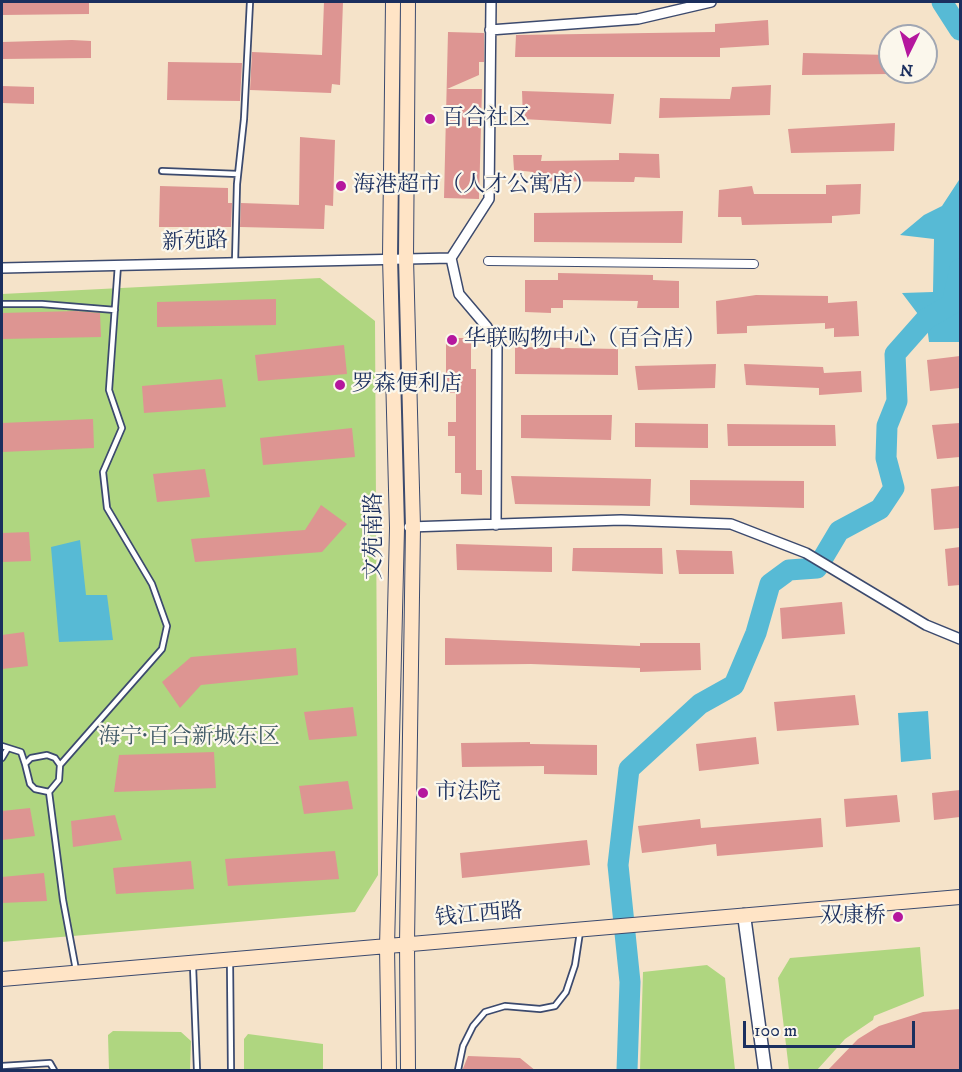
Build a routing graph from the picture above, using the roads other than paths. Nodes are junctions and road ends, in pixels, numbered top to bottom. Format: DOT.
graph roads {
  1 [pos="250,2"];
  2 [pos="393,2"];
  3 [pos="408,2"];
  4 [pos="491,2"];
  5 [pos="711,2"];
  6 [pos="490,30"];
  7 [pos="162,171"];
  8 [pos="238,174"];
  9 [pos="390,257"];
  10 [pos="406,258"];
  11 [pos="451,258"];
  12 [pos="488,261"];
  13 [pos="235,262"];
  14 [pos="754,264"];
  15 [pos="117,265"];
  16 [pos="2,268"];
  17 [pos="2,304"];
  18 [pos="115,310"];
  19 [pos="496,525"];
  20 [pos="413,527"];
  21 [pos="397,528"];
  22 [pos="960,639"];
  23 [pos="2,746"];
  24 [pos="8,748"];
  25 [pos="2,758"];
  26 [pos="25,764"];
  27 [pos="60,765"];
  28 [pos="49,792"];
  29 [pos="960,897"];
  30 [pos="744,915"];
  31 [pos="580,929"];
  32 [pos="407,943"];
  33 [pos="387,947"];
  34 [pos="230,960"];
  35 [pos="193,963"];
  36 [pos="76,972"];
  37 [pos="2,979"];
  38 [pos="2,1066"];
  39 [pos="54,1071"];
  40 [pos="197,1071"];
  41 [pos="231,1071"];
  42 [pos="389,1071"];
  43 [pos="408,1071"];
  44 [pos="458,1071"];
  45 [pos="765,1071"];
  1 -- 8 [label="lane"];
  2 -- 9 [label="main road, 文苑南路"];
  3 -- 10 [label="main road, 文苑南路"];
  4 -- 6 [label="street"];
  5 -- 6 [label="street"];
  6 -- 11 [label="street"];
  7 -- 8 [label="lane"];
  8 -- 13 [label="lane"];
  9 -- 10 [label="street, 新苑路"];
  9 -- 13 [label="street, 新苑路"];
  9 -- 21 [label="main road, 文苑南路"];
  10 -- 11 [label="street, 新苑路"];
  10 -- 20 [label="main road, 文苑南路"];
  11 -- 19 [label="street"];
  12 -- 14 [label="street"];
  13 -- 15 [label="street, 新苑路"];
  15 -- 16 [label="street, 新苑路"];
  15 -- 18 [label="lane"];
  17 -- 18 [label="lane"];
  18 -- 27 [label="lane"];
  19 -- 20 [label="street"];
  19 -- 22 [label="street"];
  20 -- 21 [label="street"];
  20 -- 32 [label="main road, 文苑南路"];
  21 -- 33 [label="main road, 文苑南路"];
  23 -- 24 [label="lane"];
  24 -- 25 [label="lane"];
  24 -- 26 [label="lane"];
  26 -- 27 [label="lane"];
  26 -- 28 [label="lane"];
  27 -- 28 [label="lane"];
  28 -- 36 [label="lane"];
  29 -- 30 [label="main road, 钱江西路"];
  30 -- 31 [label="main road, 钱江西路"];
  30 -- 45 [label="street"];
  31 -- 32 [label="main road, 钱江西路"];
  31 -- 44 [label="lane"];
  32 -- 33 [label="main road, 钱江西路"];
  32 -- 43 [label="main road, 文苑南路"];
  33 -- 34 [label="main road, 钱江西路"];
  33 -- 42 [label="main road, 文苑南路"];
  34 -- 35 [label="main road, 钱江西路"];
  34 -- 41 [label="lane"];
  35 -- 36 [label="main road, 钱江西路"];
  35 -- 40 [label="lane"];
  36 -- 37 [label="main road, 钱江西路"];
  38 -- 39 [label="lane"];
}
